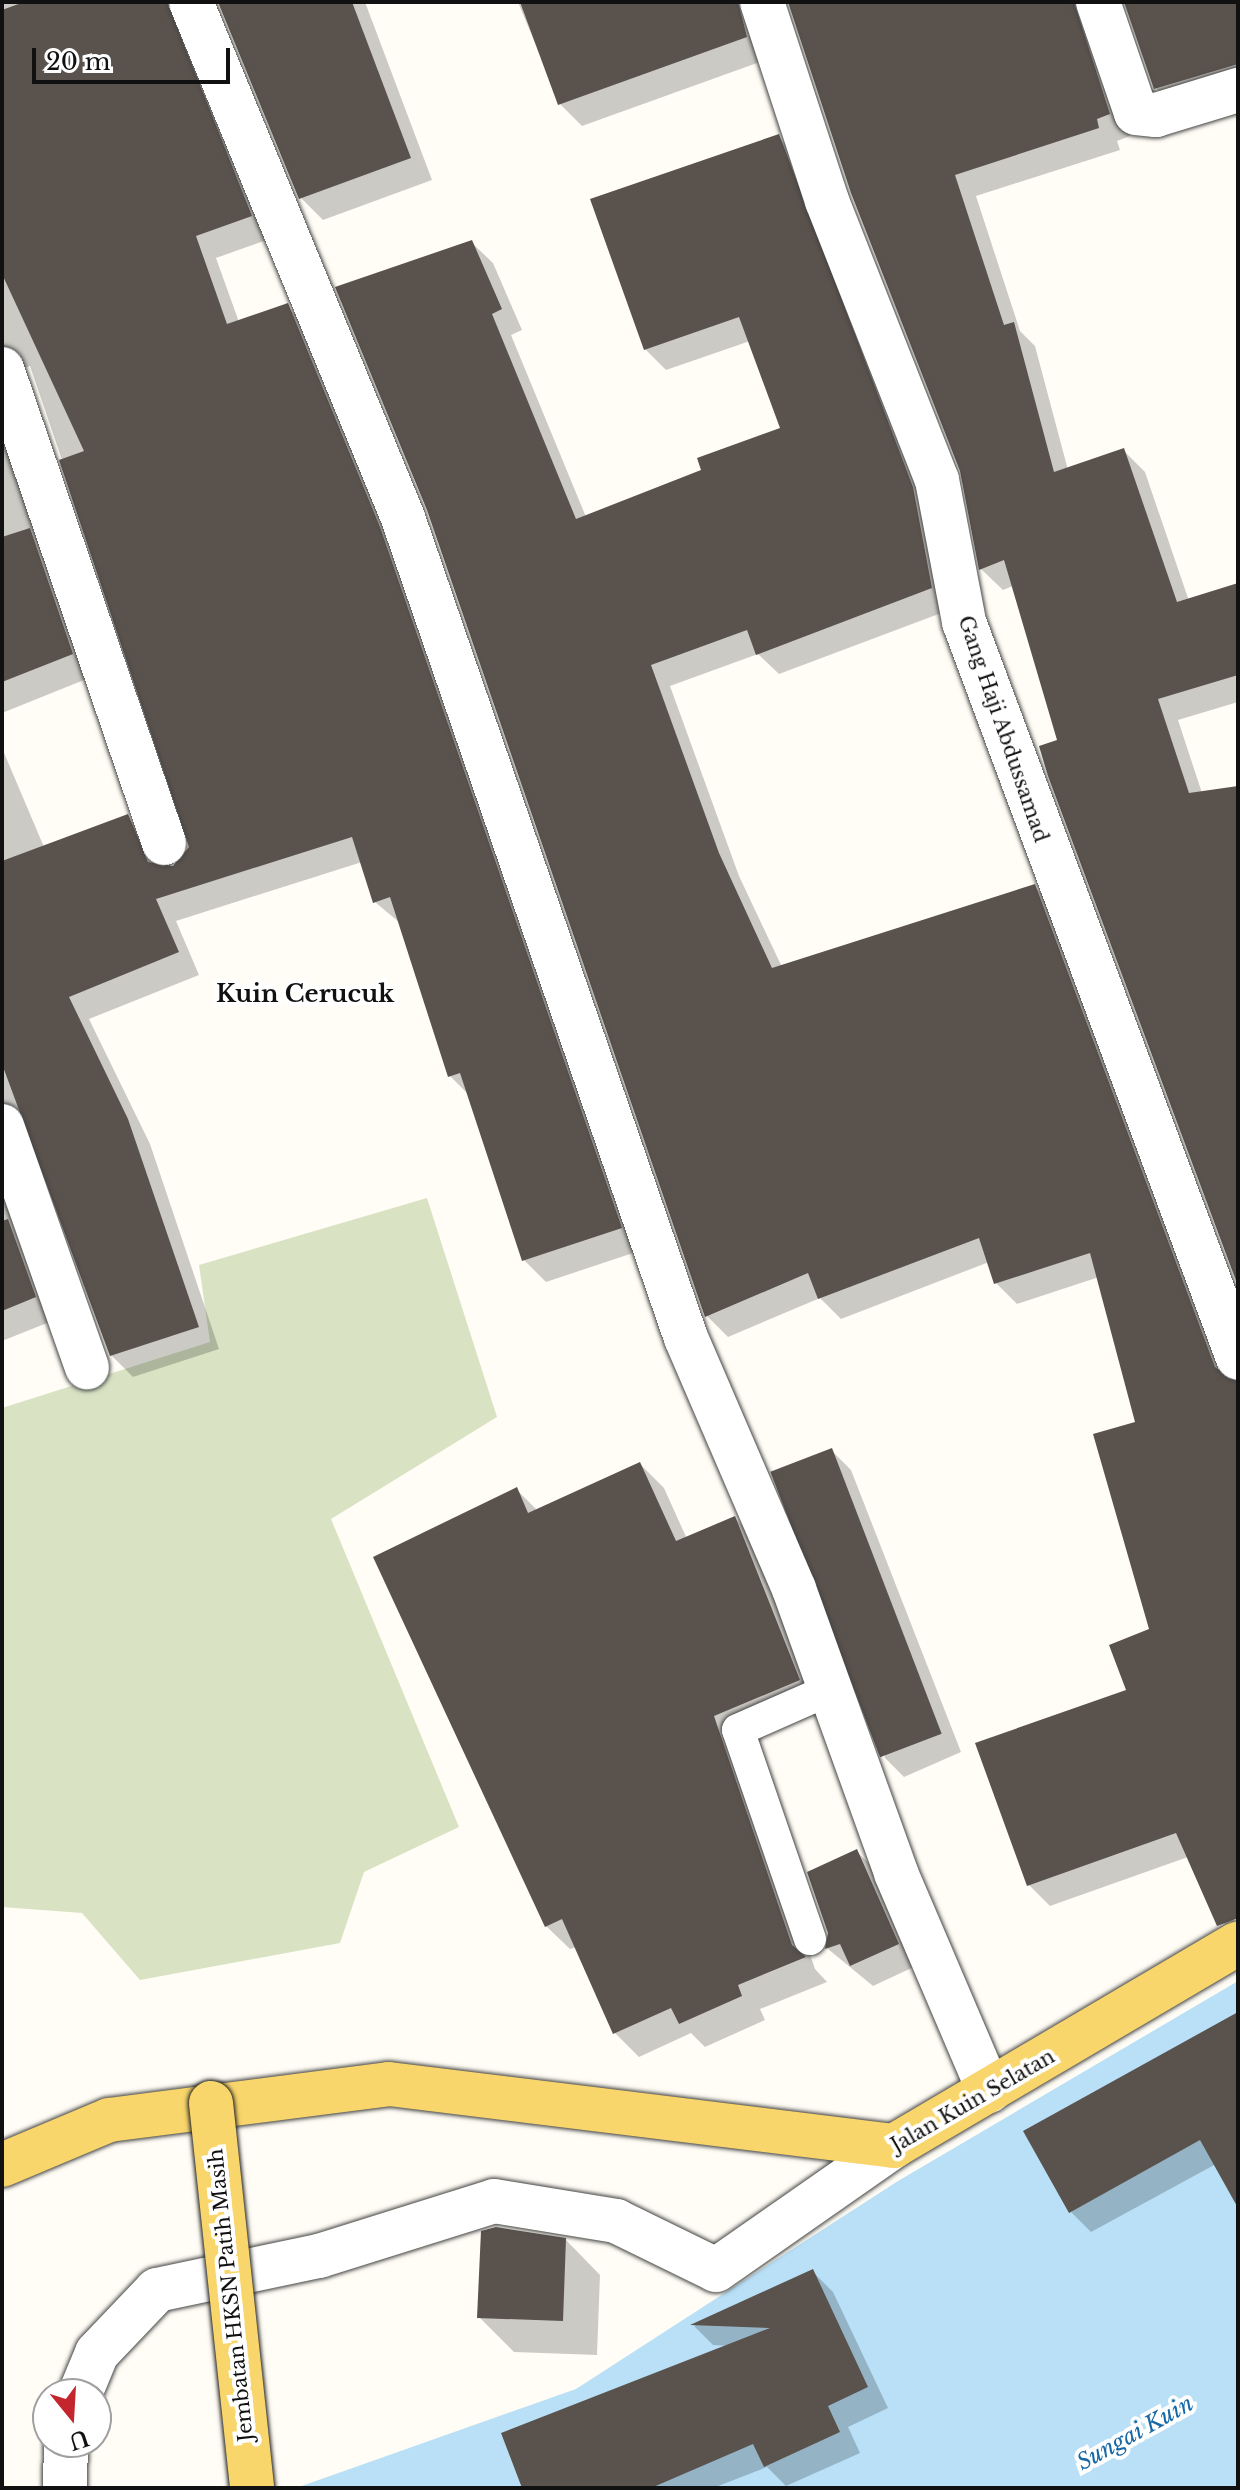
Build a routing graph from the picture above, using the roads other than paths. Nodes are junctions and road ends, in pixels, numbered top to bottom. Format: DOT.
graph roads {
  1 [pos="191,2"];
  2 [pos="762,2"];
  3 [pos="1098,2"];
  4 [pos="1238,90"];
  5 [pos="2,369"];
  6 [pos="164,843"];
  7 [pos="2,1126"];
  8 [pos="1238,1358"];
  9 [pos="87,1367"];
  10 [pos="829,1690"];
  11 [pos="810,1939"];
  12 [pos="1238,1943"];
  13 [pos="989,2091"];
  14 [pos="211,2103"];
  15 [pos="894,2146"];
  16 [pos="2,2165"];
  17 [pos="87,2378"];
  18 [pos="66,2458"];
  19 [pos="65,2488"];
  20 [pos="252,2488"];
  1 -- 10 [label="street"];
  2 -- 8 [label="street, Gang Haji Abdussamad"];
  3 -- 4 [label="street"];
  5 -- 6 [label="street"];
  7 -- 9 [label="street"];
  10 -- 11 [label="lane"];
  10 -- 13 [label="street"];
  12 -- 13 [label="main road, Jalan Kuin Selatan"];
  13 -- 15 [label="main road, Jalan Kuin Selatan"];
  14 -- 15 [label="main road"];
  14 -- 16 [label="main road"];
  14 -- 20 [label="main road, Jembatan HKSN Patih Masih, bridge"];
  15 -- 17 [label="street, Jalan Kuin Selatan"];
  18 -- 19 [label="street"];
}
